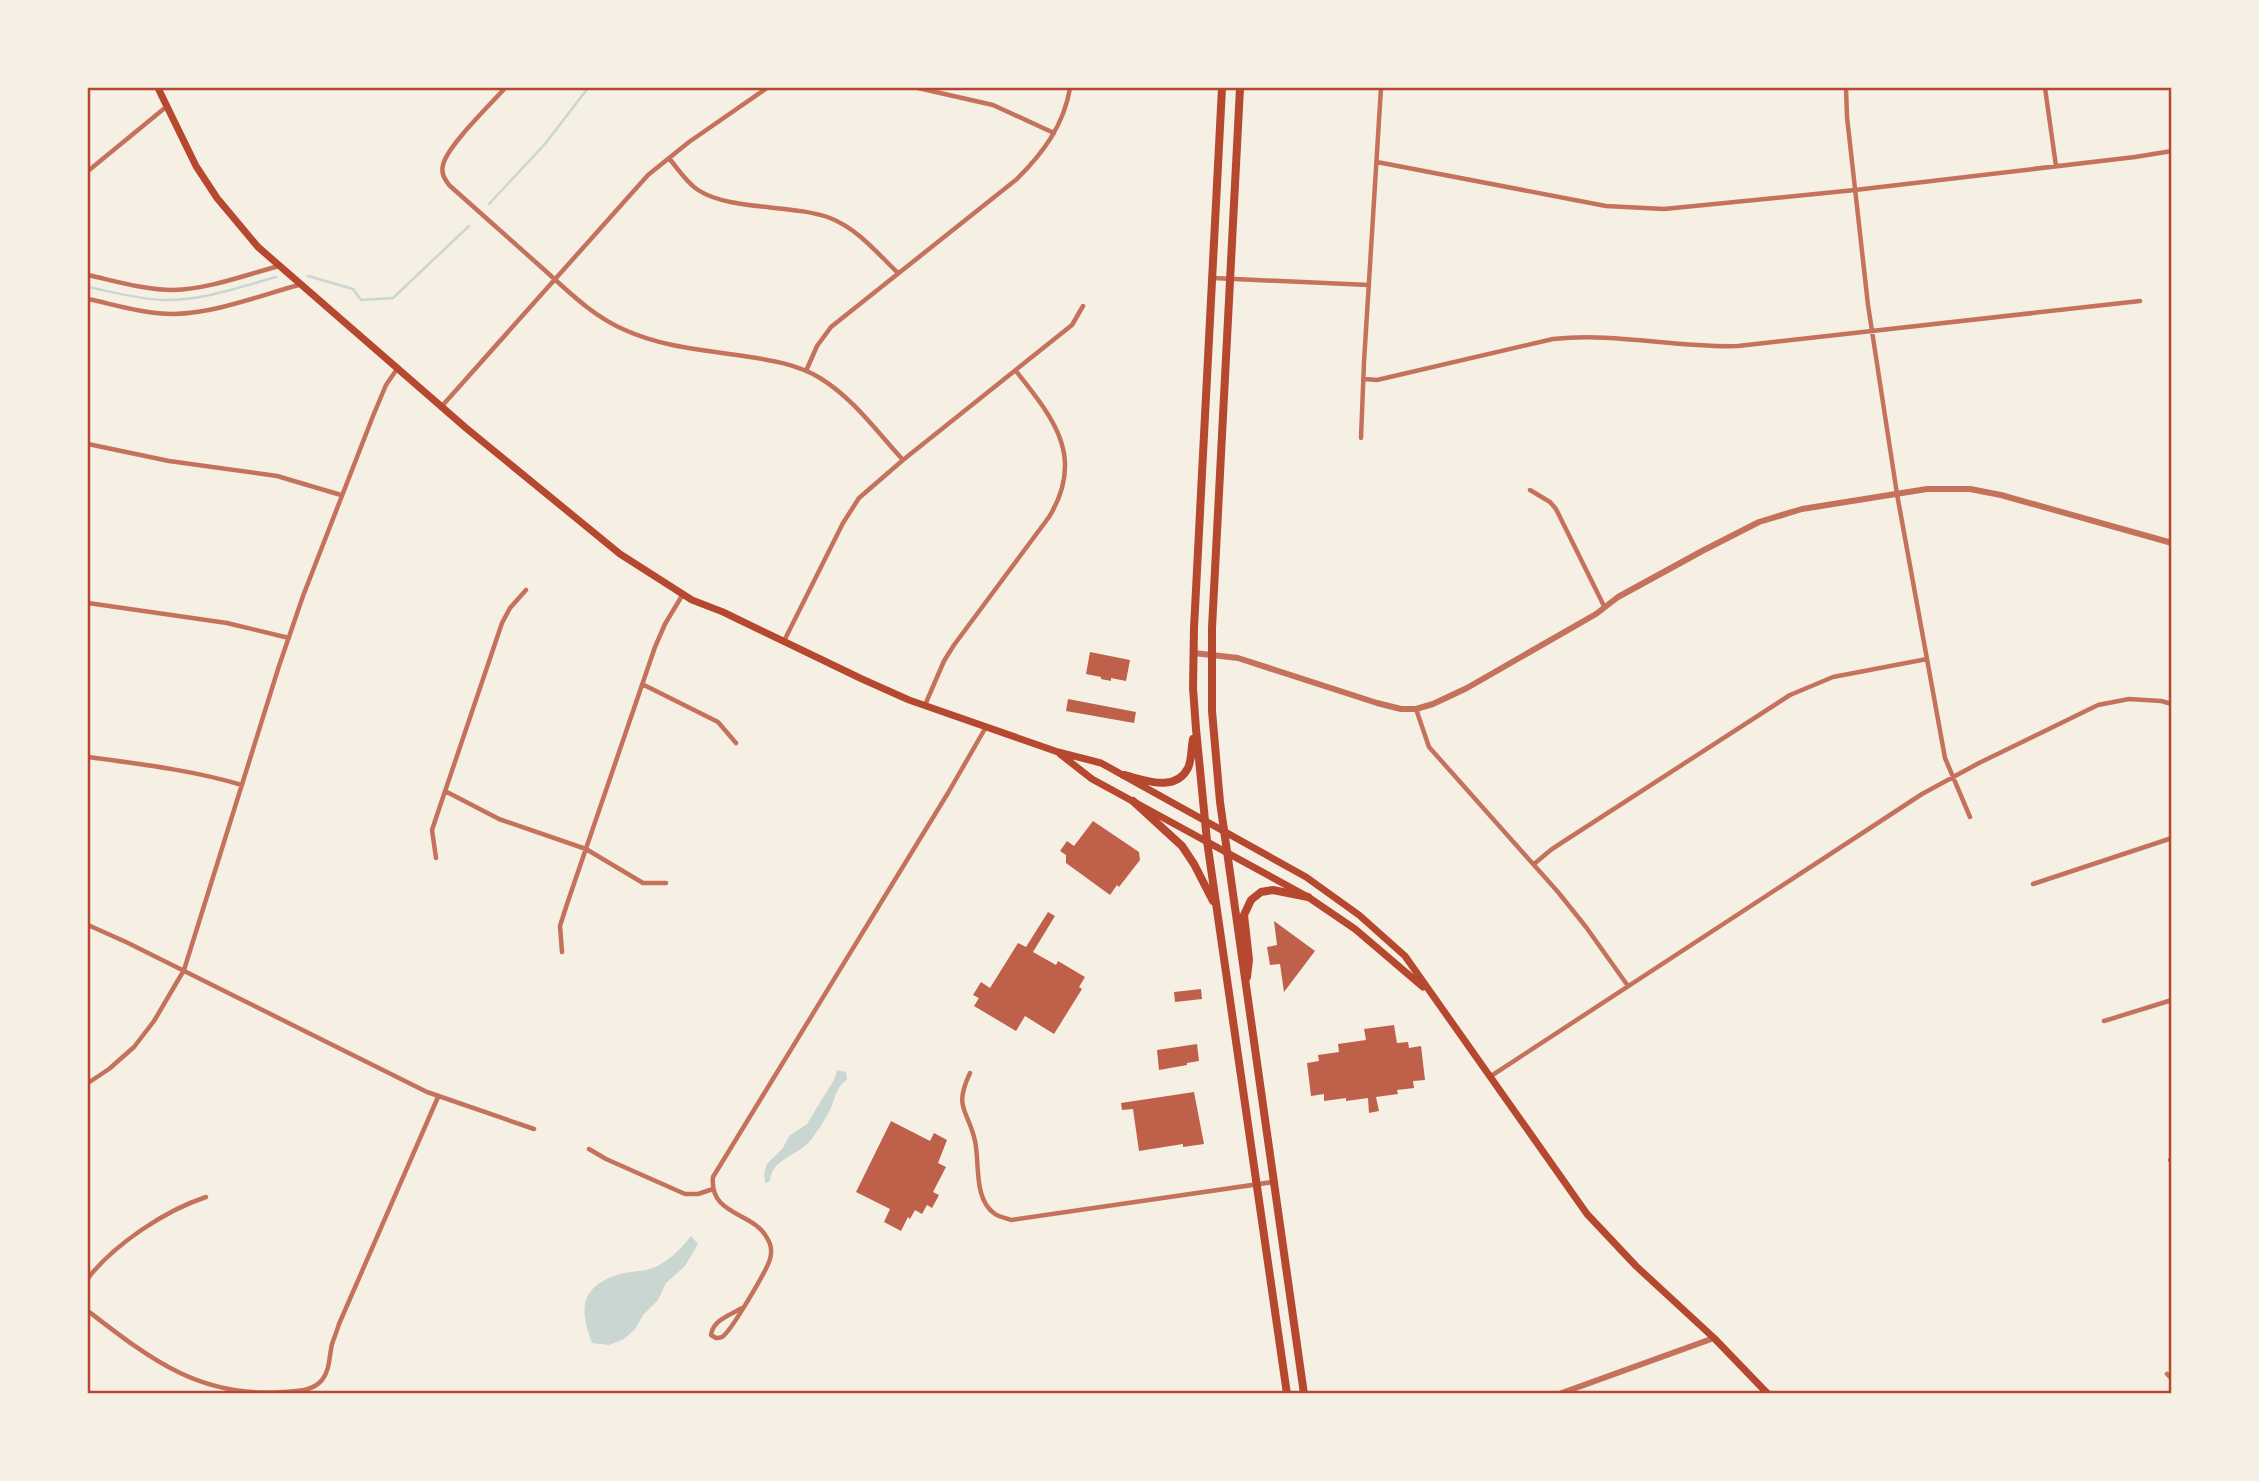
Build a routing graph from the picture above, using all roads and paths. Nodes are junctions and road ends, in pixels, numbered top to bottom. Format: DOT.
graph roads {
  1 [pos="158,88"];
  2 [pos="505,88"];
  3 [pos="767,88"];
  4 [pos="918,88"];
  5 [pos="1070,88"];
  6 [pos="1222,88"];
  7 [pos="1240,88"];
  8 [pos="1381,88"];
  9 [pos="1846,88"];
  10 [pos="2045,88"];
  11 [pos="167,106"];
  12 [pos="1054,133"];
  13 [pos="2172,151"];
  14 [pos="669,158"];
  15 [pos="1377,162"];
  16 [pos="2056,166"];
  17 [pos="88,171"];
  18 [pos="1855,190"];
  19 [pos="280,265"];
  20 [pos="898,273"];
  21 [pos="88,275"];
  22 [pos="1212,278"];
  23 [pos="555,279"];
  24 [pos="1230,279"];
  25 [pos="302,284"];
  26 [pos="1369,285"];
  27 [pos="88,299"];
  28 [pos="2140,301"];
  29 [pos="1083,306"];
  30 [pos="1872,332"];
  31 [pos="397,368"];
  32 [pos="806,371"];
  33 [pos="1016,371"];
  34 [pos="1365,379"];
  35 [pos="442,406"];
  36 [pos="1361,438"];
  37 [pos="88,443"];
  38 [pos="903,460"];
  39 [pos="1531,490"];
  40 [pos="1897,494"];
  41 [pos="341,495"];
  42 [pos="2172,543"];
  43 [pos="526,590"];
  44 [pos="683,594"];
  45 [pos="88,603"];
  46 [pos="1604,606"];
  47 [pos="289,638"];
  48 [pos="783,642"];
  49 [pos="1194,653"];
  50 [pos="1211,653"];
  51 [pos="1927,659"];
  52 [pos="642,684"];
  53 [pos="2172,704"];
  54 [pos="925,705"];
  55 [pos="1416,709"];
  56 [pos="986,727"];
  57 [pos="1196,729"];
  58 [pos="736,743"];
  59 [pos="1058,752"];
  60 [pos="88,757"];
  61 [pos="1124,775"];
  62 [pos="1952,777"];
  63 [pos="242,785"];
  64 [pos="445,791"];
  65 [pos="1133,801"];
  66 [pos="1970,817"];
  67 [pos="1204,819"];
  68 [pos="1223,830"];
  69 [pos="2172,838"];
  70 [pos="1207,841"];
  71 [pos="586,849"];
  72 [pos="1226,851"];
  73 [pos="436,858"];
  74 [pos="1534,864"];
  75 [pos="666,883"];
  76 [pos="2033,884"];
  77 [pos="1308,897"];
  78 [pos="1217,909"];
  79 [pos="88,925"];
  80 [pos="562,952"];
  81 [pos="184,970"];
  82 [pos="1628,986"];
  83 [pos="1246,991"];
  84 [pos="1429,992"];
  85 [pos="2172,1000"];
  86 [pos="2104,1021"];
  87 [pos="970,1073"];
  88 [pos="1491,1076"];
  89 [pos="88,1083"];
  90 [pos="438,1097"];
  91 [pos="534,1129"];
  92 [pos="589,1149"];
  93 [pos="1274,1182"];
  94 [pos="1256,1184"];
  95 [pos="713,1189"];
  96 [pos="206,1197"];
  97 [pos="88,1278"];
  98 [pos="742,1308"];
  99 [pos="88,1311"];
  100 [pos="1714,1338"];
  101 [pos="2167,1374"];
  102 [pos="2172,1379"];
  103 [pos="1573,1391"];
  104 [pos="1287,1394"];
  105 [pos="1304,1394"];
  106 [pos="1559,1394"];
  107 [pos="1768,1394"];
  1 -- 11 [label="main road"];
  2 -- 23 [label="street"];
  3 -- 14 [label="street"];
  4 -- 12 [label="street"];
  5 -- 12 [label="street"];
  6 -- 22 [label="highway"];
  7 -- 24 [label="highway"];
  8 -- 15 [label="street"];
  9 -- 18 [label="street"];
  10 -- 16 [label="street"];
  11 -- 17 [label="street"];
  11 -- 19 [label="main road"];
  12 -- 20 [label="street"];
  13 -- 16 [label="street"];
  14 -- 20 [label="street"];
  14 -- 23 [label="street"];
  15 -- 18 [label="street"];
  15 -- 26 [label="street"];
  16 -- 18 [label="street"];
  18 -- 30 [label="street"];
  19 -- 21 [label="street"];
  19 -- 25 [label="main road"];
  20 -- 32 [label="street"];
  22 -- 24 [label="street"];
  22 -- 49 [label="highway"];
  23 -- 32 [label="street"];
  23 -- 35 [label="street"];
  24 -- 26 [label="street"];
  24 -- 50 [label="highway"];
  25 -- 27 [label="street"];
  25 -- 31 [label="main road"];
  26 -- 34 [label="street"];
  28 -- 30 [label="street"];
  29 -- 33 [label="street"];
  30 -- 34 [label="street"];
  30 -- 40 [label="street"];
  31 -- 35 [label="main road"];
  31 -- 41 [label="street"];
  32 -- 38 [label="street"];
  33 -- 38 [label="street"];
  33 -- 54 [label="street"];
  34 -- 36 [label="street"];
  35 -- 44 [label="main road"];
  37 -- 41 [label="street"];
  38 -- 48 [label="street"];
  39 -- 46 [label="street"];
  40 -- 42 [label="street"];
  40 -- 46 [label="street"];
  40 -- 51 [label="street"];
  41 -- 47 [label="street"];
  43 -- 64 [label="street"];
  44 -- 48 [label="main road"];
  44 -- 52 [label="street"];
  45 -- 47 [label="street"];
  46 -- 55 [label="street"];
  47 -- 63 [label="street"];
  48 -- 54 [label="main road"];
  49 -- 50 [label="street"];
  49 -- 57 [label="highway"];
  50 -- 55 [label="street"];
  50 -- 68 [label="highway"];
  51 -- 62 [label="street"];
  51 -- 74 [label="street"];
  52 -- 58 [label="street"];
  52 -- 71 [label="street"];
  53 -- 62 [label="street"];
  54 -- 56 [label="main road"];
  55 -- 74 [label="street"];
  56 -- 59 [label="main road"];
  56 -- 95 [label="street"];
  57 -- 61 [label="highway"];
  57 -- 67 [label="highway"];
  59 -- 61 [label="main road"];
  59 -- 65 [label="main road"];
  60 -- 63 [label="street"];
  61 -- 67 [label="main road"];
  62 -- 66 [label="street"];
  62 -- 82 [label="street"];
  63 -- 81 [label="street"];
  64 -- 71 [label="street"];
  64 -- 73 [label="street"];
  65 -- 70 [label="main road"];
  65 -- 78 [label="highway"];
  67 -- 68 [label="main road"];
  67 -- 70 [label="highway"];
  68 -- 72 [label="highway"];
  68 -- 84 [label="main road"];
  69 -- 76 [label="street"];
  70 -- 72 [label="main road"];
  70 -- 78 [label="highway"];
  71 -- 75 [label="street"];
  71 -- 80 [label="street"];
  72 -- 77 [label="main road"];
  72 -- 83 [label="highway"];
  74 -- 82 [label="street"];
  77 -- 83 [label="highway"];
  77 -- 84 [label="main road"];
  78 -- 94 [label="highway"];
  79 -- 81 [label="street"];
  81 -- 89 [label="street"];
  81 -- 90 [label="street"];
  82 -- 88 [label="street"];
  83 -- 93 [label="highway"];
  84 -- 88 [label="main road"];
  85 -- 86 [label="street"];
  87 -- 94 [label="street"];
  88 -- 100 [label="main road"];
  90 -- 91 [label="street"];
  90 -- 99 [label="street"];
  92 -- 95 [label="street"];
  93 -- 94 [label="street"];
  93 -- 105 [label="highway"];
  94 -- 104 [label="highway"];
  95 -- 98 [label="street"];
  96 -- 97 [label="street"];
  98 -- 98 [label="street"];
  100 -- 103 [label="street"];
  100 -- 107 [label="main road"];
  101 -- 102 [label="street"];
  103 -- 106 [label="street"];
}
